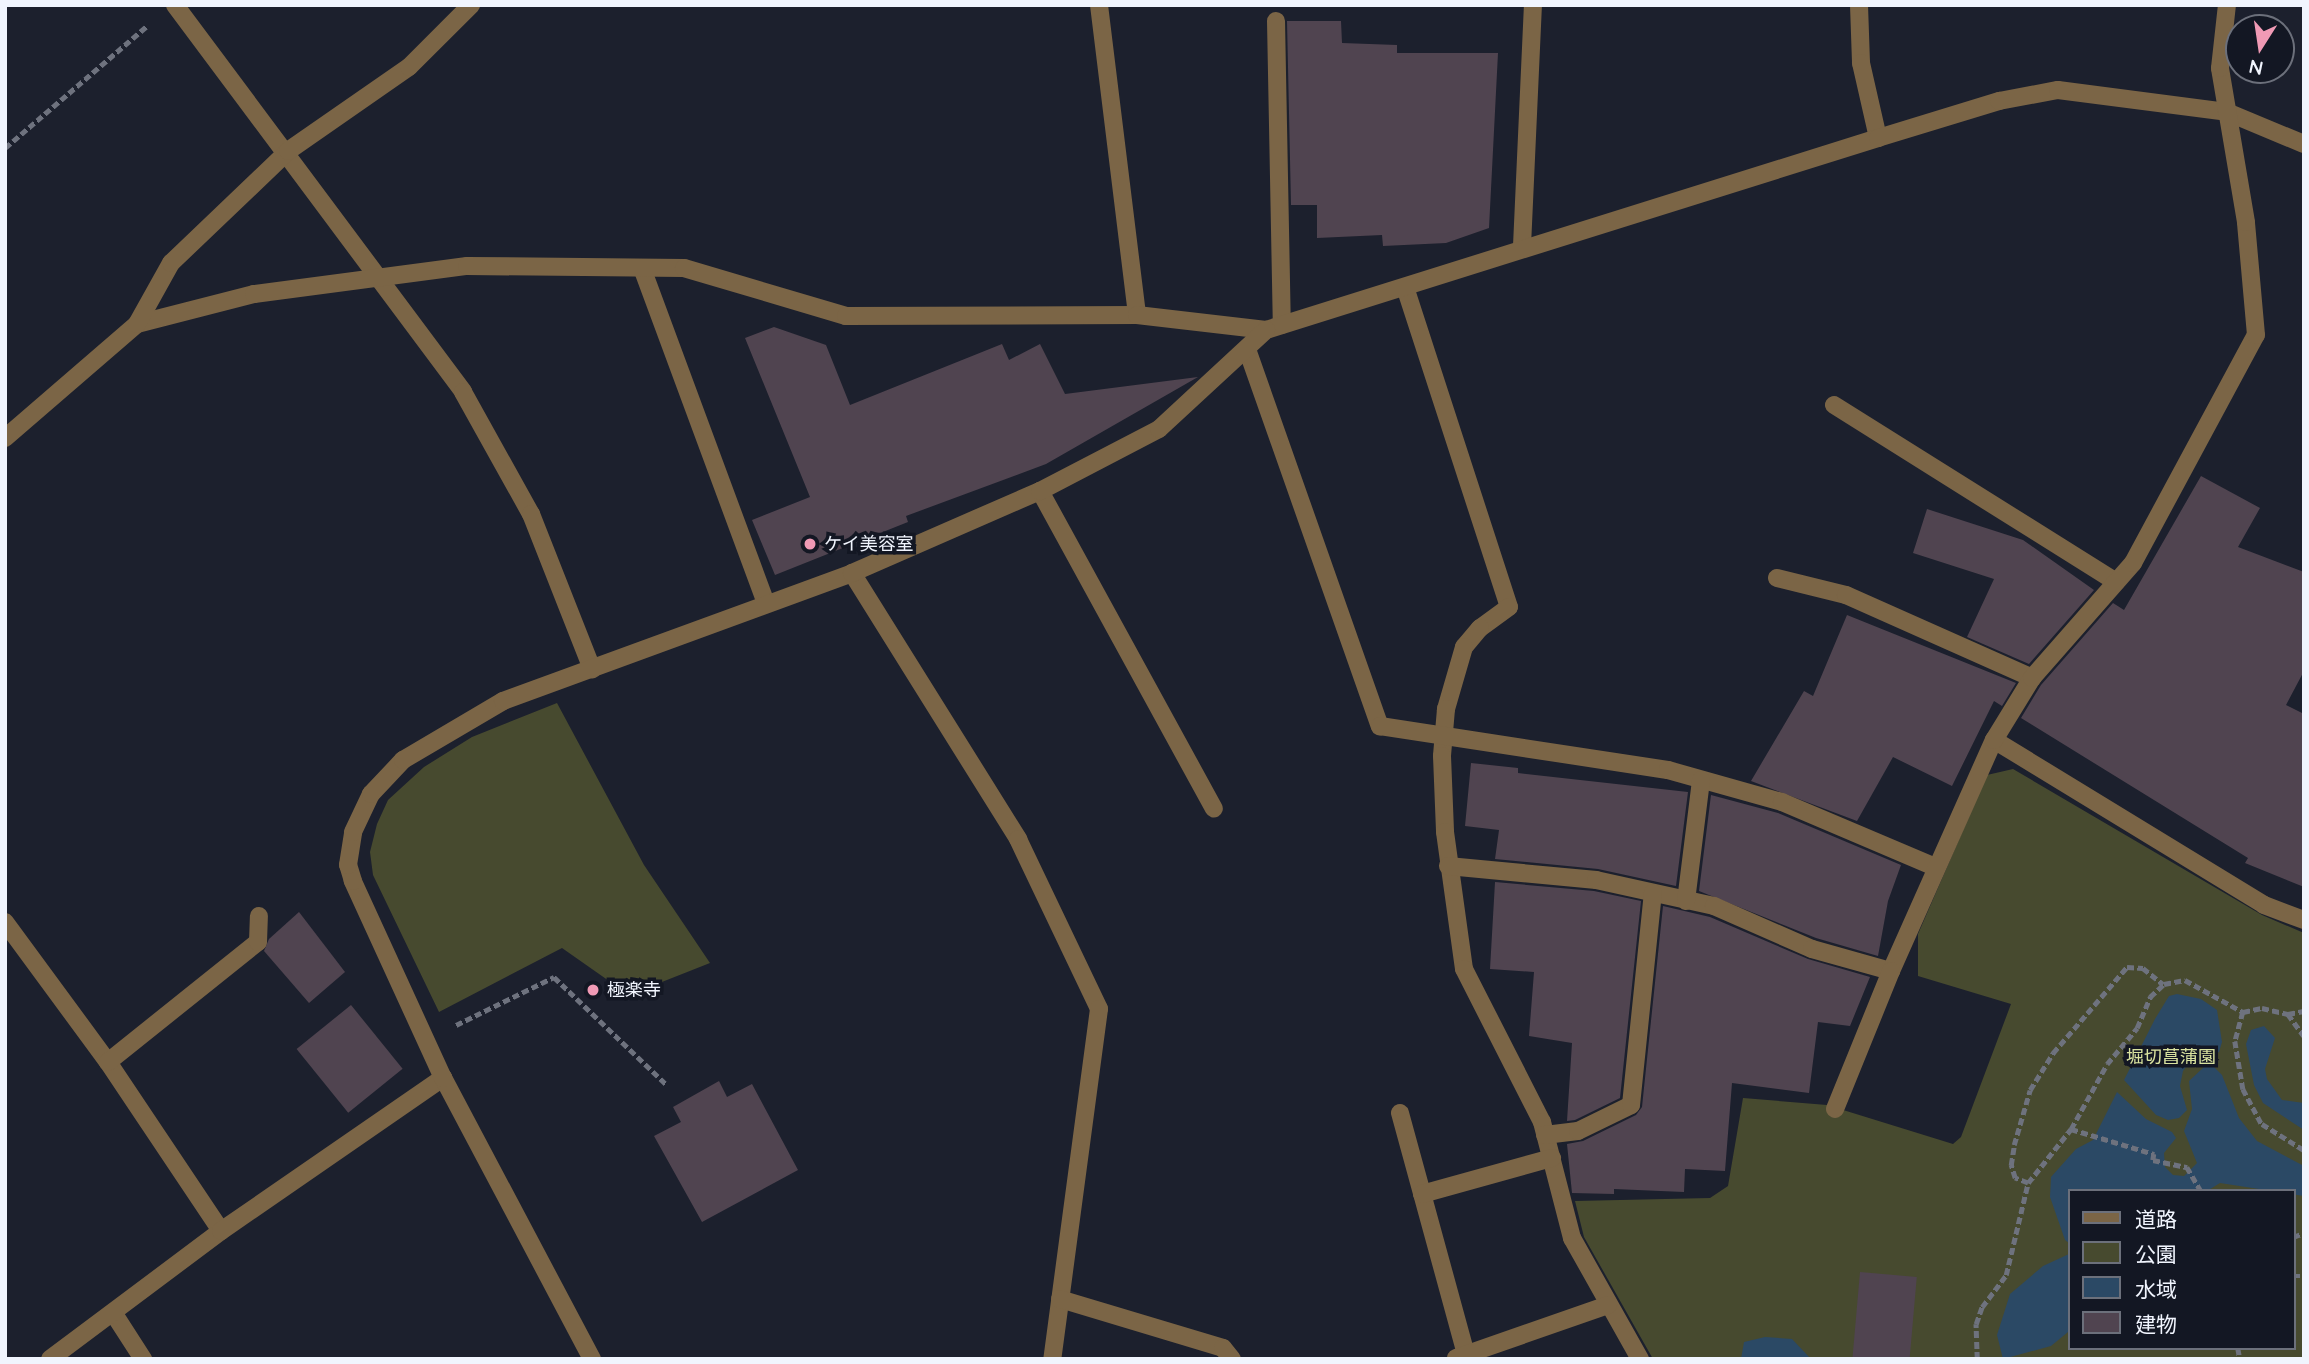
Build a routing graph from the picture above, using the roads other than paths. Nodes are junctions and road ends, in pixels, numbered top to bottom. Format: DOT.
graph roads {
  1 [pos="175,5"];
  2 [pos="471,5"];
  3 [pos="1099,5"];
  4 [pos="1533,5"];
  5 [pos="1859,5"];
  6 [pos="2227,5"];
  7 [pos="1276,21"];
  8 [pos="2227,112"];
  9 [pos="1878,138"];
  10 [pos="2304,144"];
  11 [pos="288,151"];
  12 [pos="1522,246"];
  13 [pos="642,268"];
  14 [pos="378,275"];
  15 [pos="1405,287"];
  16 [pos="1137,315"];
  17 [pos="137,324"];
  18 [pos="1274,328"];
  19 [pos="1248,352"];
  20 [pos="1834,405"];
  21 [pos="5,438"];
  22 [pos="1040,491"];
  23 [pos="852,573"];
  24 [pos="1777,578"];
  25 [pos="2116,582"];
  26 [pos="766,603"];
  27 [pos="593,669"];
  28 [pos="2032,678"];
  29 [pos="1443,735"];
  30 [pos="1994,740"];
  31 [pos="1701,780"];
  32 [pos="1214,809"];
  33 [pos="1448,866"];
  34 [pos="1935,867"];
  35 [pos="1653,893"];
  36 [pos="1686,901"];
  37 [pos="259,916"];
  38 [pos="2304,920"];
  39 [pos="5,922"];
  40 [pos="1891,971"];
  41 [pos="108,1062"];
  42 [pos="443,1078"];
  43 [pos="1835,1109"];
  44 [pos="1400,1114"];
  45 [pos="1545,1135"];
  46 [pos="1552,1158"];
  47 [pos="1422,1194"];
  48 [pos="221,1231"];
  49 [pos="1060,1299"];
  50 [pos="1608,1305"];
  51 [pos="114,1314"];
  52 [pos="1460,1357"];
  53 [pos="50,1359"];
  54 [pos="143,1359"];
  55 [pos="592,1359"];
  56 [pos="1052,1359"];
  57 [pos="1232,1359"];
  58 [pos="1640,1359"];
  1 -- 11 [label="street"];
  2 -- 11 [label="street"];
  3 -- 16 [label="street"];
  4 -- 12 [label="street"];
  5 -- 9 [label="street"];
  6 -- 8 [label="street"];
  7 -- 18 [label="street"];
  8 -- 9 [label="street"];
  8 -- 10 [label="street"];
  8 -- 25 [label="street"];
  9 -- 12 [label="street"];
  11 -- 14 [label="street"];
  11 -- 17 [label="street"];
  12 -- 15 [label="street"];
  13 -- 14 [label="street"];
  13 -- 16 [label="street"];
  13 -- 26 [label="street"];
  14 -- 17 [label="street"];
  14 -- 27 [label="street"];
  15 -- 18 [label="street"];
  15 -- 29 [label="street"];
  16 -- 18 [label="street"];
  17 -- 21 [label="street"];
  18 -- 19 [label="street"];
  19 -- 22 [label="street"];
  19 -- 29 [label="street"];
  20 -- 25 [label="street"];
  22 -- 23 [label="street"];
  22 -- 32 [label="street"];
  23 -- 26 [label="street"];
  23 -- 49 [label="street"];
  24 -- 28 [label="street"];
  25 -- 28 [label="street"];
  26 -- 27 [label="street"];
  27 -- 42 [label="street"];
  28 -- 30 [label="street"];
  29 -- 31 [label="street"];
  29 -- 33 [label="street"];
  30 -- 34 [label="street"];
  30 -- 38 [label="street"];
  31 -- 34 [label="street"];
  31 -- 36 [label="street"];
  33 -- 35 [label="street"];
  33 -- 45 [label="street"];
  34 -- 40 [label="street"];
  35 -- 36 [label="street"];
  35 -- 45 [label="street"];
  36 -- 40 [label="street"];
  37 -- 41 [label="street"];
  39 -- 41 [label="street"];
  40 -- 43 [label="street"];
  41 -- 48 [label="street"];
  42 -- 48 [label="street"];
  42 -- 55 [label="street"];
  44 -- 47 [label="street"];
  45 -- 46 [label="street"];
  46 -- 47 [label="street"];
  46 -- 50 [label="street"];
  47 -- 52 [label="street"];
  48 -- 51 [label="street"];
  49 -- 56 [label="street"];
  49 -- 57 [label="street"];
  50 -- 52 [label="street"];
  50 -- 58 [label="street"];
  51 -- 53 [label="street"];
  51 -- 54 [label="street"];
}
